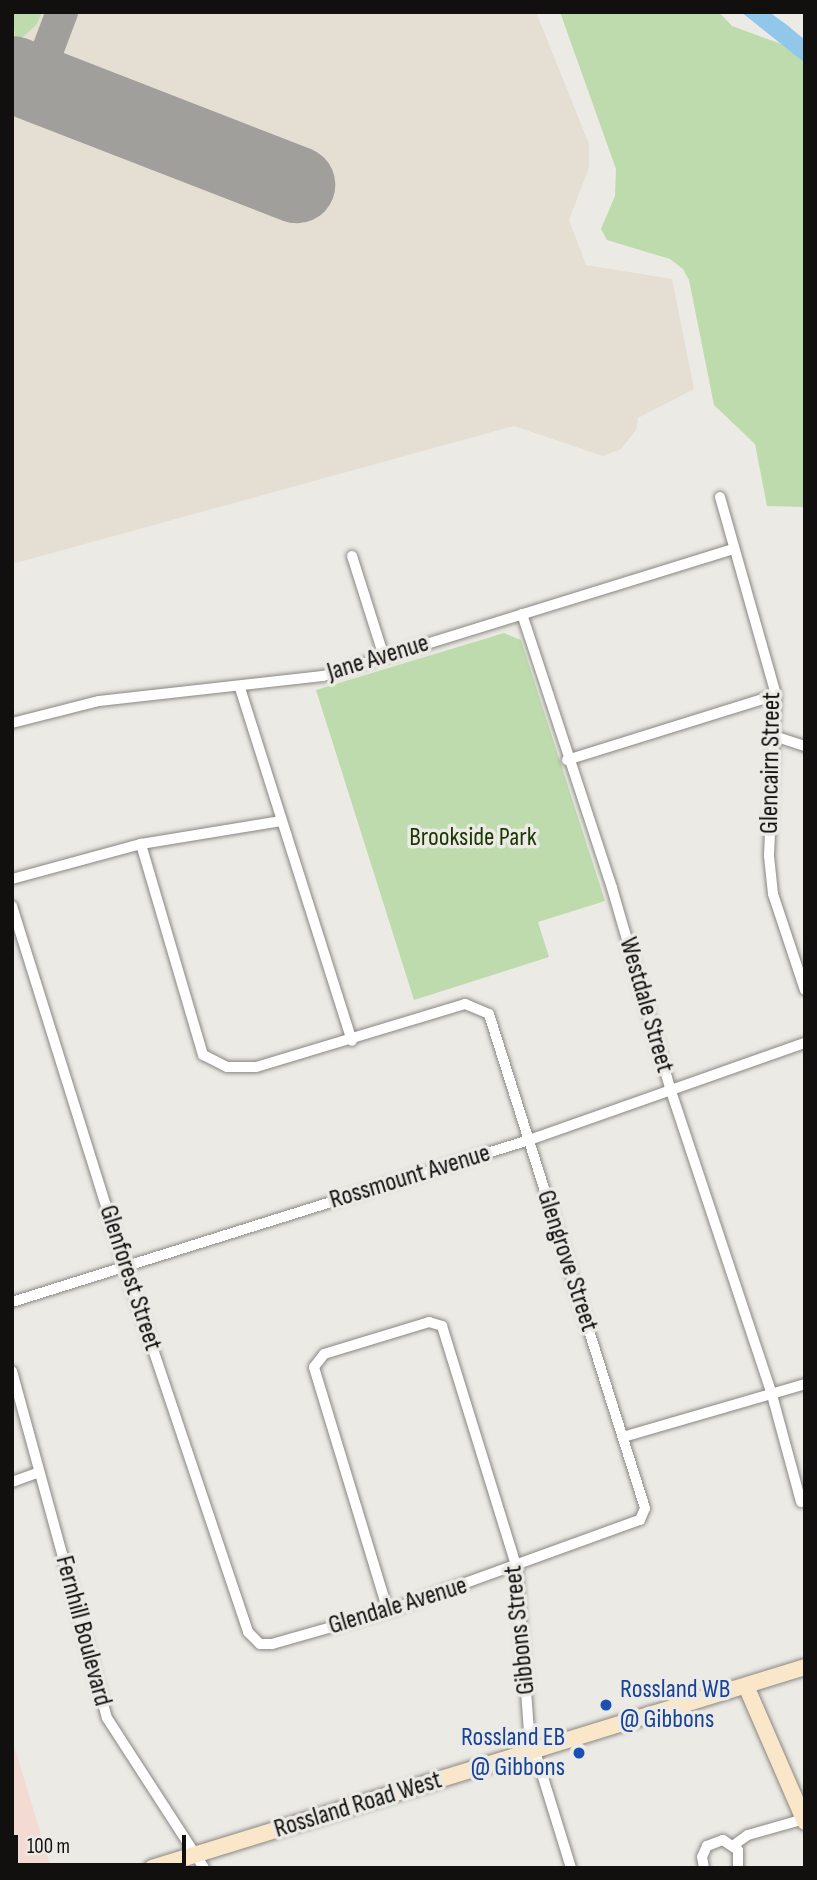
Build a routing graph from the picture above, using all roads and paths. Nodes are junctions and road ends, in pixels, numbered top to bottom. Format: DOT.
graph roads {
  1 [pos="720,497"];
  2 [pos="734,549"];
  3 [pos="352,556"];
  4 [pos="522,614"];
  5 [pos="384,657"];
  6 [pos="240,688"];
  7 [pos="776,695"];
  8 [pos="12,723"];
  9 [pos="774,736"];
  10 [pos="805,746"];
  11 [pos="567,760"];
  12 [pos="281,821"];
  13 [pos="141,844"];
  14 [pos="12,879"];
  15 [pos="12,906"];
  16 [pos="805,990"];
  17 [pos="352,1041"];
  18 [pos="805,1043"];
  19 [pos="670,1088"];
  20 [pos="529,1140"];
  21 [pos="125,1266"];
  22 [pos="12,1302"];
  23 [pos="12,1371"];
  24 [pos="805,1384"];
  25 [pos="772,1395"];
  26 [pos="623,1437"];
  27 [pos="39,1472"];
  28 [pos="12,1482"];
  29 [pos="801,1502"];
  30 [pos="646,1508"];
  31 [pos="517,1568"];
  32 [pos="388,1611"];
  33 [pos="260,1644"];
  34 [pos="805,1667"];
  35 [pos="746,1686"];
  36 [pos="534,1750"];
  37 [pos="804,1821"];
  38 [pos="734,1845"];
  39 [pos="200,1861"];
  40 [pos="152,1868"];
  41 [pos="571,1868"];
  42 [pos="704,1868"];
  43 [pos="738,1868"];
  1 -- 2 [label="street, Glencairn Street"];
  2 -- 4 [label="street, Jane Avenue"];
  2 -- 7 [label="street, Glencairn Street"];
  3 -- 5 [label="street"];
  4 -- 5 [label="street, Jane Avenue"];
  4 -- 11 [label="street, Westdale Street"];
  5 -- 6 [label="street, Jane Avenue"];
  6 -- 8 [label="street, Jane Avenue"];
  6 -- 12 [label="street"];
  7 -- 9 [label="street, Glencairn Street"];
  7 -- 11 [label="street"];
  9 -- 10 [label="street"];
  9 -- 16 [label="street, Glencairn Street"];
  11 -- 19 [label="street, Westdale Street"];
  12 -- 13 [label="street"];
  12 -- 17 [label="street"];
  13 -- 14 [label="street"];
  13 -- 17 [label="street"];
  15 -- 21 [label="street, Glenforest Street"];
  17 -- 20 [label="street, Glengrove Street"];
  18 -- 19 [label="street, Rossmount Avenue"];
  19 -- 20 [label="street, Rossmount Avenue"];
  19 -- 25 [label="street, Westdale Street"];
  20 -- 21 [label="street, Rossmount Avenue"];
  20 -- 26 [label="street, Glengrove Street"];
  21 -- 22 [label="street, Rossmount Avenue"];
  21 -- 33 [label="street, Glenforest Street"];
  23 -- 27 [label="street, Fernhill Boulevard"];
  24 -- 25 [label="street"];
  25 -- 26 [label="street"];
  25 -- 29 [label="street, Westdale Street"];
  26 -- 30 [label="street, Glengrove Street"];
  27 -- 28 [label="street"];
  27 -- 39 [label="street, Fernhill Boulevard"];
  30 -- 31 [label="street, Glendale Avenue"];
  31 -- 32 [label="street, Glendale Avenue"];
  31 -- 32 [label="street, Gibbons Street"];
  31 -- 36 [label="street, Gibbons Street"];
  32 -- 33 [label="street, Glendale Avenue"];
  34 -- 35 [label="main road, Rossland Road West"];
  35 -- 36 [label="main road, Rossland Road West"];
  35 -- 37 [label="main road"];
  36 -- 39 [label="main road, Rossland Road West"];
  36 -- 41 [label="street, Gibbons Street"];
  37 -- 38 [label="street"];
  38 -- 42 [label="street"];
  38 -- 43 [label="street"];
  39 -- 40 [label="main road, Rossland Road West"];
}
